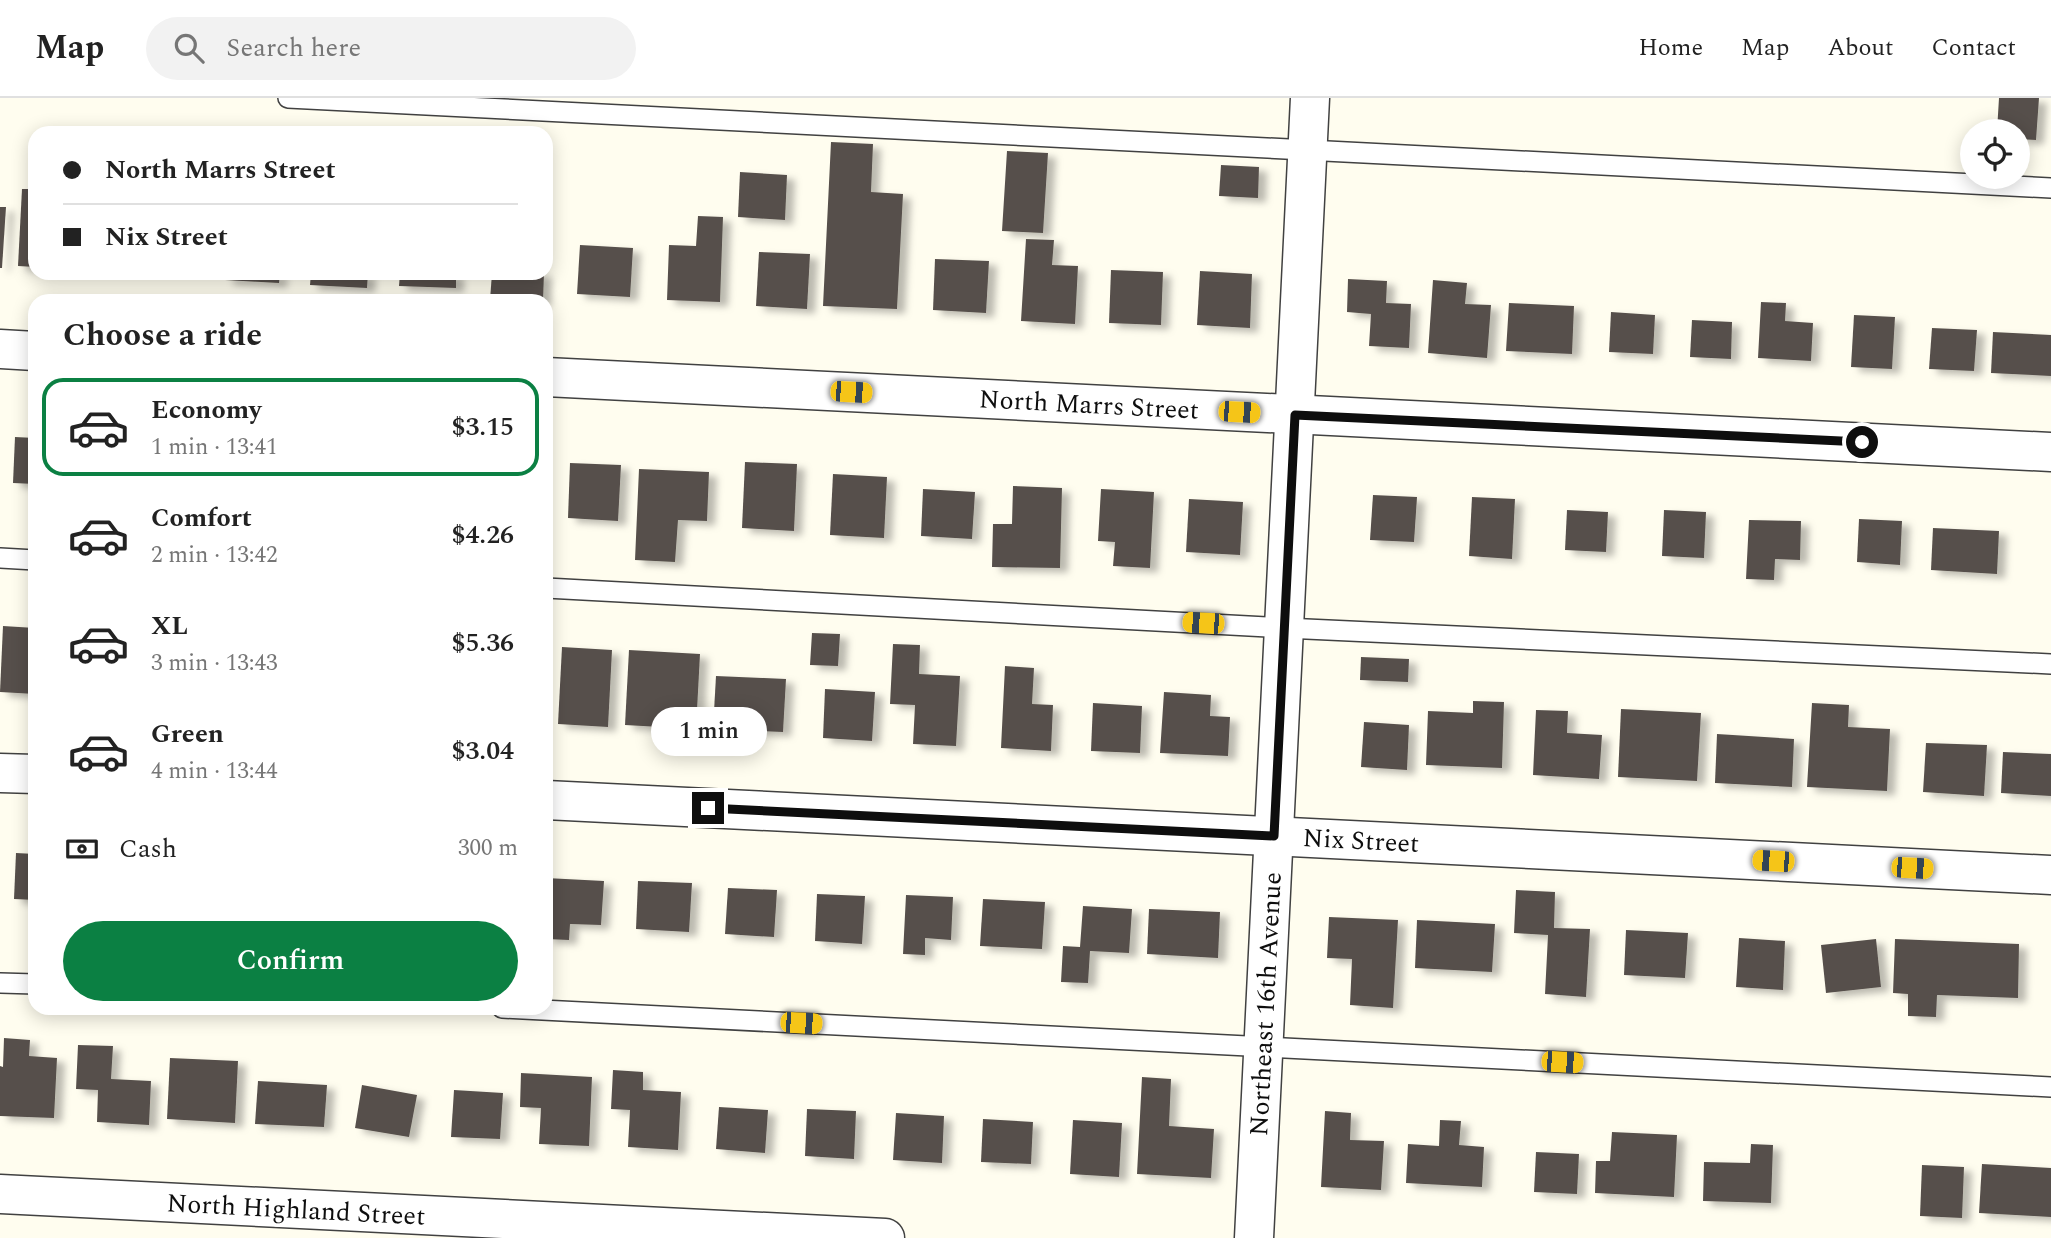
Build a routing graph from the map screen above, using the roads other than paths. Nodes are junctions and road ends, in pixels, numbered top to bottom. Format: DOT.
graph roads {
  1 [pos="288,98"];
  2 [pos="1310,98"];
  3 [pos="1307,150"];
  4 [pos="2051,188"];
  5 [pos="0,349"];
  6 [pos="28,351"];
  7 [pos="553,377"];
  8 [pos="1295,415"];
  9 [pos="2051,452"];
  10 [pos="0,558"];
  11 [pos="28,560"];
  12 [pos="553,588"];
  13 [pos="1285,628"];
  14 [pos="2051,664"];
  15 [pos="0,773"];
  16 [pos="28,774"];
  17 [pos="553,800"];
  18 [pos="1274,836"];
  19 [pos="2051,875"];
  20 [pos="0,983"];
  21 [pos="28,984"];
  22 [pos="553,1011"];
  23 [pos="1263,1046"];
  24 [pos="2051,1087"];
  25 [pos="0,1194"];
  26 [pos="885,1238"];
  27 [pos="1254,1238"];
  1 -- 3 [label="lane"];
  2 -- 3 [label="street, Northeast 16th Avenue"];
  3 -- 4 [label="lane"];
  3 -- 8 [label="street, Northeast 16th Avenue"];
  5 -- 6 [label="street"];
  7 -- 8 [label="street, North Marrs Street"];
  8 -- 9 [label="street, North Marrs Street"];
  8 -- 13 [label="street, Northeast 16th Avenue"];
  10 -- 11 [label="lane"];
  12 -- 13 [label="lane"];
  13 -- 14 [label="lane"];
  13 -- 18 [label="street, Northeast 16th Avenue"];
  15 -- 16 [label="street"];
  17 -- 18 [label="street, Nix Street"];
  18 -- 19 [label="street, Nix Street"];
  18 -- 23 [label="street, Northeast 16th Avenue"];
  20 -- 21 [label="lane"];
  22 -- 23 [label="lane"];
  23 -- 24 [label="lane"];
  23 -- 27 [label="street, Northeast 16th Avenue"];
  25 -- 26 [label="street, North Highland Street"];
}
